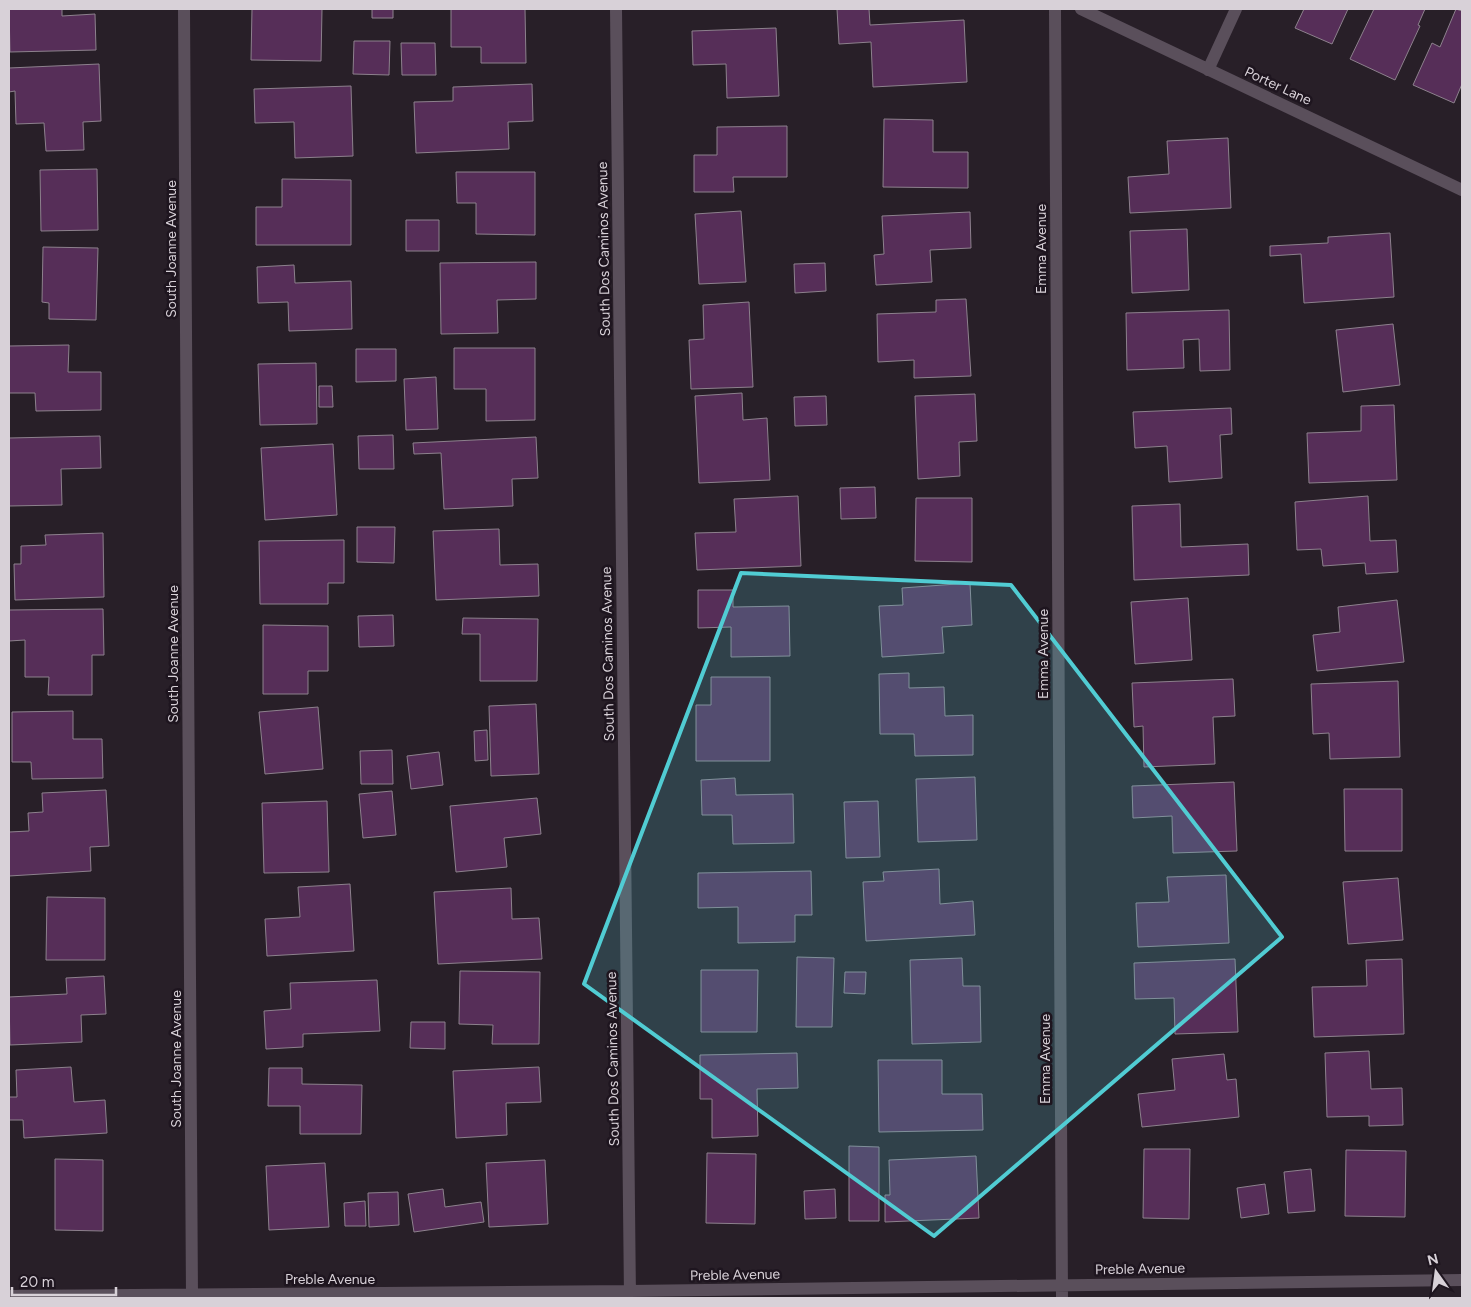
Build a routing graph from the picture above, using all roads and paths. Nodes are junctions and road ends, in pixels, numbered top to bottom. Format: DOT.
graph roads {
  1 [pos="184,9"];
  2 [pos="616,9"];
  3 [pos="1055,9"];
  4 [pos="1081,9"];
  5 [pos="1236,9"];
  6 [pos="1208,70"];
  7 [pos="1462,190"];
  8 [pos="1462,1280"];
  9 [pos="1062,1292"];
  10 [pos="630,1295"];
  11 [pos="9,1296"];
  12 [pos="192,1296"];
  1 -- 12 [label="street, South Joanne Avenue"];
  2 -- 10 [label="street, South Dos Caminos Avenue"];
  3 -- 9 [label="street, Emma Avenue"];
  4 -- 6 [label="street, Porter Lane"];
  5 -- 6 [label="street"];
  6 -- 7 [label="street, Porter Lane"];
  8 -- 9 [label="street, Preble Avenue"];
  9 -- 10 [label="street, Preble Avenue"];
  10 -- 12 [label="street, Preble Avenue"];
  11 -- 12 [label="street, Preble Avenue"];
}
